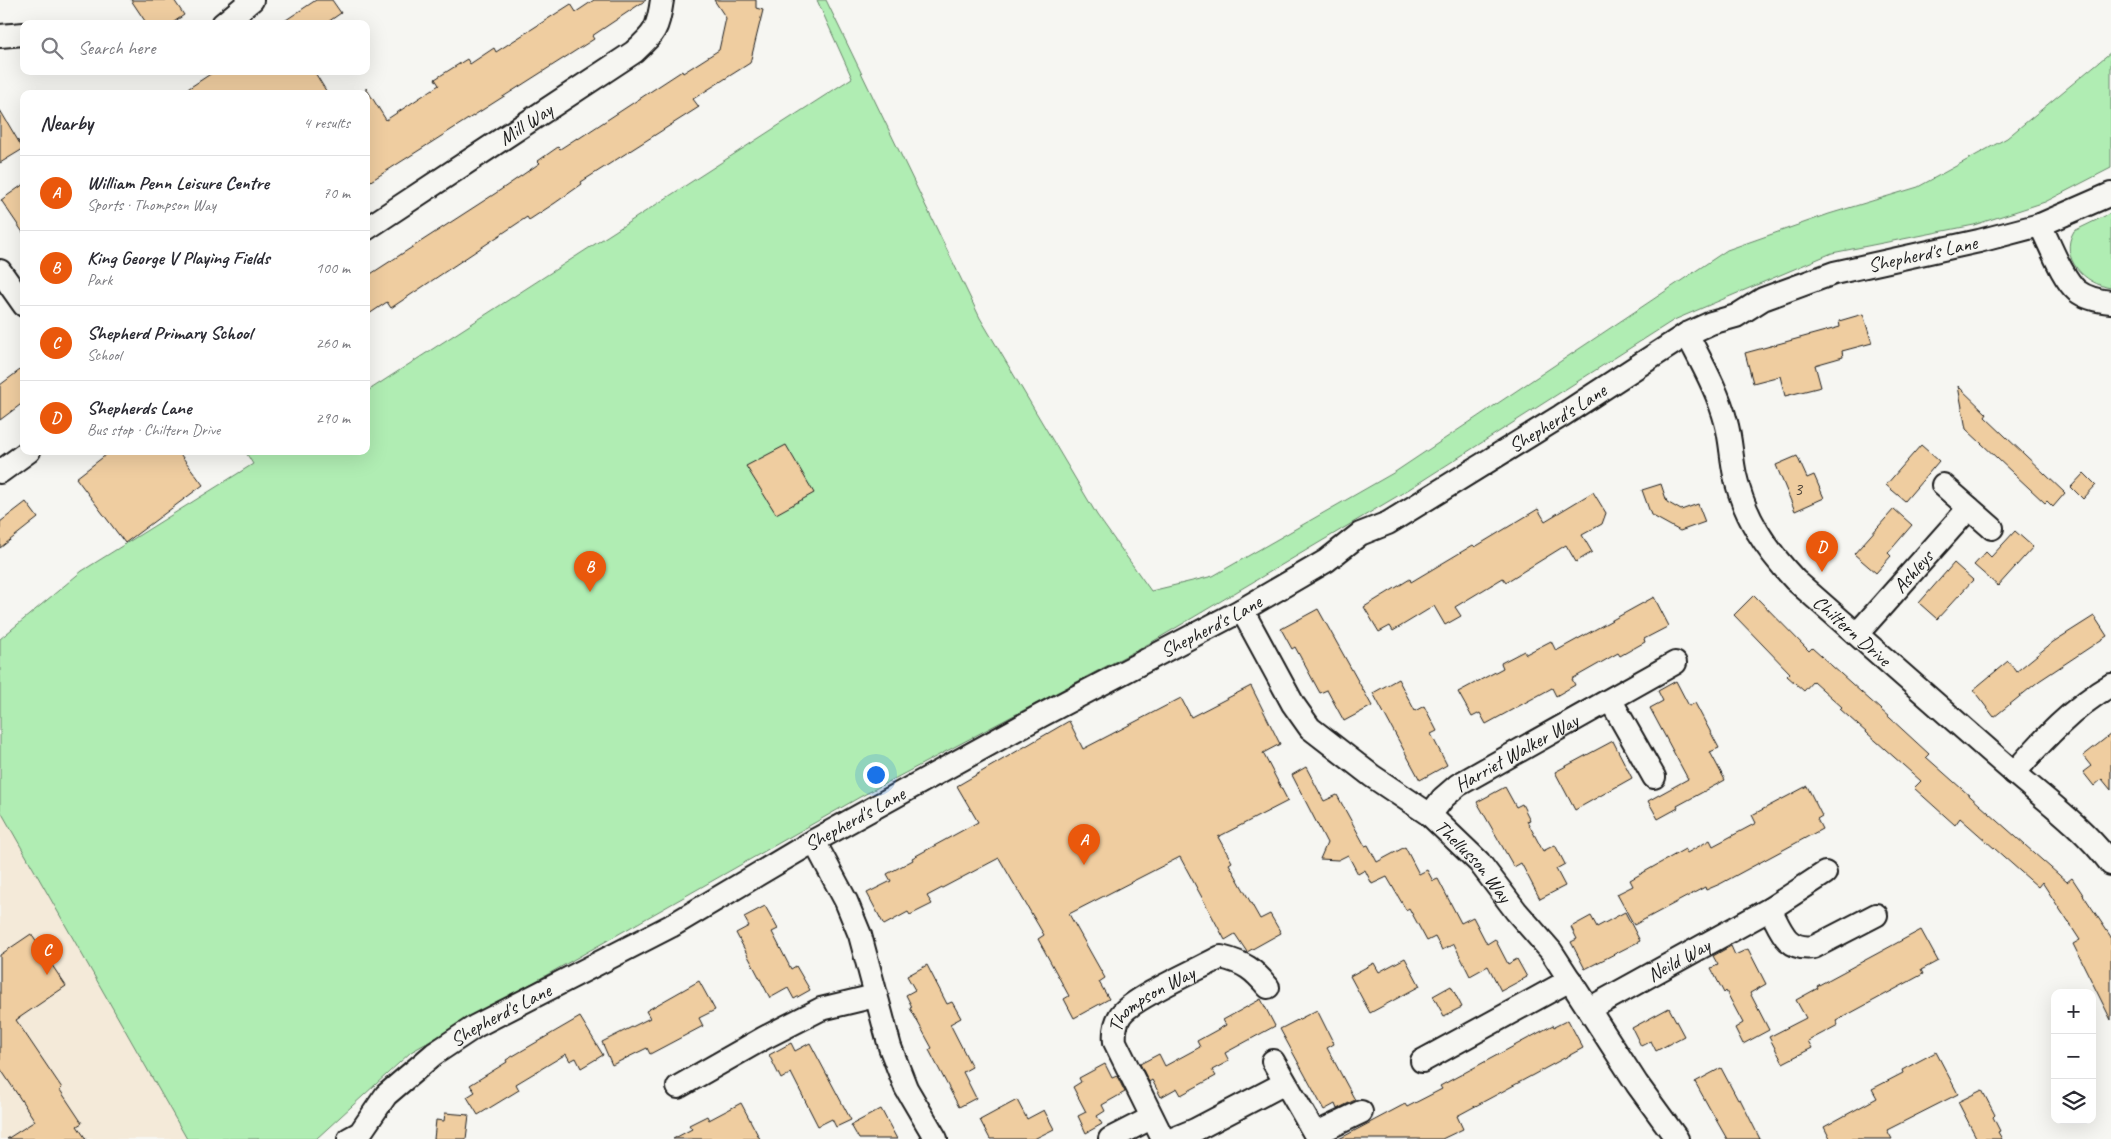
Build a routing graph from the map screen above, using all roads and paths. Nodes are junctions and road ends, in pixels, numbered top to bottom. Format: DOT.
graph roads {
  1 [pos="252,0"];
  2 [pos="662,0"];
  3 [pos="228,20"];
  4 [pos="20,34"];
  5 [pos="0,36"];
  6 [pos="2111,194"];
  7 [pos="2040,225"];
  8 [pos="370,226"];
  9 [pos="0,271"];
  10 [pos="20,299"];
  11 [pos="2111,302"];
  12 [pos="1687,334"];
  13 [pos="23,455"];
  14 [pos="0,472"];
  15 [pos="1943,485"];
  16 [pos="1969,508"];
  17 [pos="1992,528"];
  18 [pos="1242,610"];
  19 [pos="1857,634"];
  20 [pos="1675,663"];
  21 [pos="2111,686"];
  22 [pos="1611,700"];
  23 [pos="2014,773"];
  24 [pos="1654,777"];
  25 [pos="1430,814"];
  26 [pos="814,841"];
  27 [pos="2111,864"];
  28 [pos="1825,872"];
  29 [pos="1770,909"];
  30 [pos="1876,915"];
  31 [pos="1570,980"];
  32 [pos="1268,988"];
  33 [pos="875,996"];
  34 [pos="1589,1009"];
  35 [pos="1273,1061"];
  36 [pos="1422,1061"];
  37 [pos="1285,1083"];
  38 [pos="678,1087"];
  39 [pos="1361,1112"];
  40 [pos="1151,1118"];
  41 [pos="358,1137"];
  42 [pos="936,1139"];
  43 [pos="1110,1139"];
  44 [pos="1163,1139"];
  45 [pos="1173,1139"];
  46 [pos="1678,1139"];
  1 -- 3 [label="street"];
  2 -- 8 [label="street, Mill Way"];
  4 -- 5 [label="street"];
  6 -- 7 [label="street, Shepherd's Lane"];
  7 -- 11 [label="street"];
  7 -- 12 [label="street, Shepherd's Lane"];
  9 -- 10 [label="street"];
  12 -- 18 [label="street, Shepherd's Lane"];
  12 -- 19 [label="street, Chiltern Drive"];
  13 -- 14 [label="street"];
  15 -- 16 [label="street"];
  16 -- 17 [label="street"];
  16 -- 19 [label="street, Ashleys"];
  18 -- 25 [label="street, Thellusson Way"];
  18 -- 26 [label="street, Shepherd's Lane"];
  19 -- 23 [label="street, Chiltern Drive"];
  20 -- 22 [label="street, Harriet Walker Way"];
  21 -- 23 [label="street"];
  22 -- 24 [label="street"];
  22 -- 25 [label="street, Harriet Walker Way"];
  23 -- 27 [label="street, Chiltern Drive"];
  25 -- 31 [label="street, Thellusson Way"];
  26 -- 33 [label="street"];
  26 -- 41 [label="street, Shepherd's Lane"];
  28 -- 29 [label="street, Neild Way"];
  29 -- 30 [label="street"];
  29 -- 34 [label="street, Neild Way"];
  31 -- 34 [label="street, Thellusson Way"];
  31 -- 36 [label="street"];
  32 -- 40 [label="street, Thompson Way"];
  33 -- 38 [label="street"];
  33 -- 42 [label="street"];
  34 -- 46 [label="street, Thellusson Way"];
  35 -- 37 [label="street"];
  37 -- 39 [label="street"];
  37 -- 45 [label="street"];
  40 -- 43 [label="street"];
  40 -- 44 [label="street, Thompson Way"];
}
